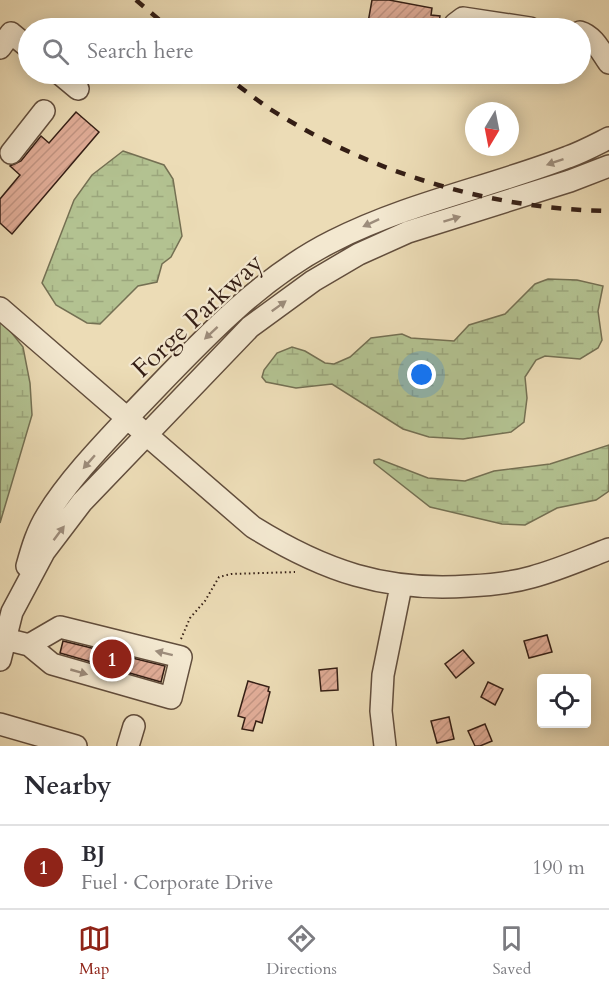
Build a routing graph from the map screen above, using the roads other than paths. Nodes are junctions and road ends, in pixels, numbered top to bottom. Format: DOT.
graph roads {
  1 [pos="18,39"];
  2 [pos="591,39"];
  3 [pos="0,48"];
  4 [pos="609,63"];
  5 [pos="72,84"];
  6 [pos="78,89"];
  7 [pos="44,111"];
  8 [pos="609,138"];
  9 [pos="5,160"];
  10 [pos="609,166"];
  11 [pos="0,308"];
  12 [pos="128,418"];
  13 [pos="147,434"];
  14 [pos="609,549"];
  15 [pos="401,586"];
  16 [pos="17,601"];
  17 [pos="5,639"];
  18 [pos="29,645"];
  19 [pos="0,660"];
  20 [pos="0,724"];
  21 [pos="76,746"];
  22 [pos="385,746"];
  1 -- 3 [label="street"];
  2 -- 4 [label="street"];
  5 -- 6 [label="street"];
  7 -- 9 [label="street"];
  8 -- 12 [label="street, Forge Parkway, one-way"];
  13 -- 10 [label="street, Forge Parkway, one-way"];
  11 -- 12 [label="street"];
  12 -- 13 [label="street"];
  12 -- 16 [label="street, Forge Parkway, one-way"];
  13 -- 15 [label="street"];
  16 -- 13 [label="street, Forge Parkway, one-way"];
  14 -- 15 [label="street"];
  15 -- 22 [label="street"];
  16 -- 17 [label="street"];
  17 -- 18 [label="street"];
  17 -- 19 [label="street"];
  18 -- 18 [label="street, one-way"];
  20 -- 21 [label="street"];
}
